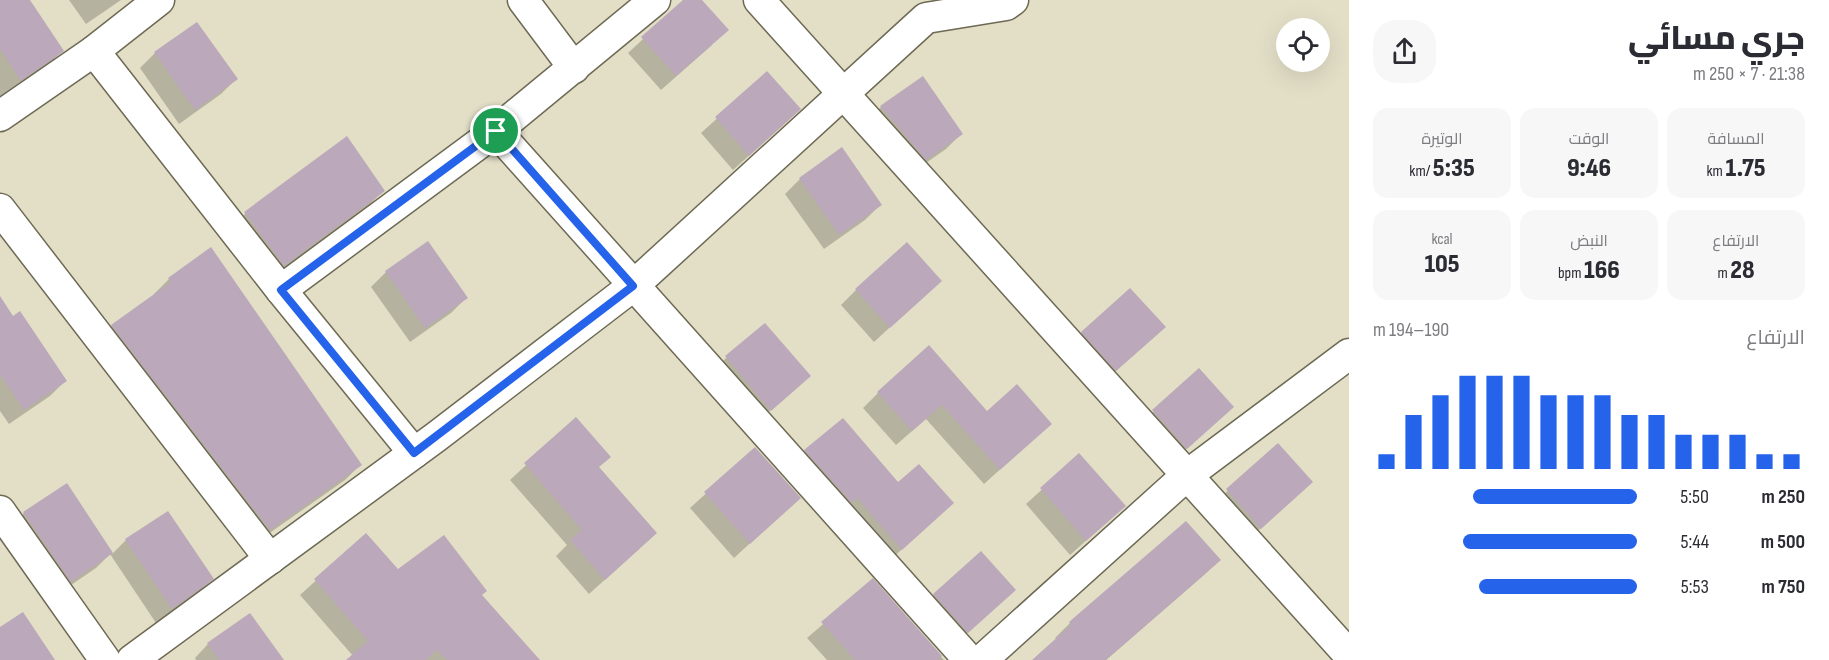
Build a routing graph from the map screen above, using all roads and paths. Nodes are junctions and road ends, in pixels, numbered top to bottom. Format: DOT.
graph roads {
  1 [pos="159,0"];
  2 [pos="523,0"];
  3 [pos="655,0"];
  4 [pos="759,0"];
  5 [pos="1013,0"];
  6 [pos="94,51"];
  7 [pos="574,68"];
  8 [pos="842,94"];
  9 [pos="0,116"];
  10 [pos="496,131"];
  11 [pos="0,209"];
  12 [pos="633,286"];
  13 [pos="281,290"];
  14 [pos="1349,354"];
  15 [pos="414,453"];
  16 [pos="1186,476"];
  17 [pos="0,511"];
  18 [pos="270,559"];
  19 [pos="1349,655"];
  20 [pos="105,660"];
  21 [pos="132,660"];
  22 [pos="969,660"];
  23 [pos="982,660"];
  1 -- 6 [label="street"];
  2 -- 7 [label="street"];
  3 -- 7 [label="street"];
  4 -- 8 [label="street"];
  5 -- 8 [label="street"];
  6 -- 9 [label="street"];
  6 -- 13 [label="street"];
  7 -- 10 [label="street"];
  8 -- 12 [label="street"];
  8 -- 16 [label="street"];
  10 -- 12 [label="street"];
  10 -- 13 [label="street"];
  11 -- 18 [label="street"];
  12 -- 15 [label="street"];
  12 -- 22 [label="street"];
  13 -- 15 [label="street"];
  14 -- 16 [label="street"];
  15 -- 18 [label="street"];
  16 -- 19 [label="street"];
  16 -- 23 [label="street"];
  17 -- 20 [label="street"];
  18 -- 21 [label="street"];
}
